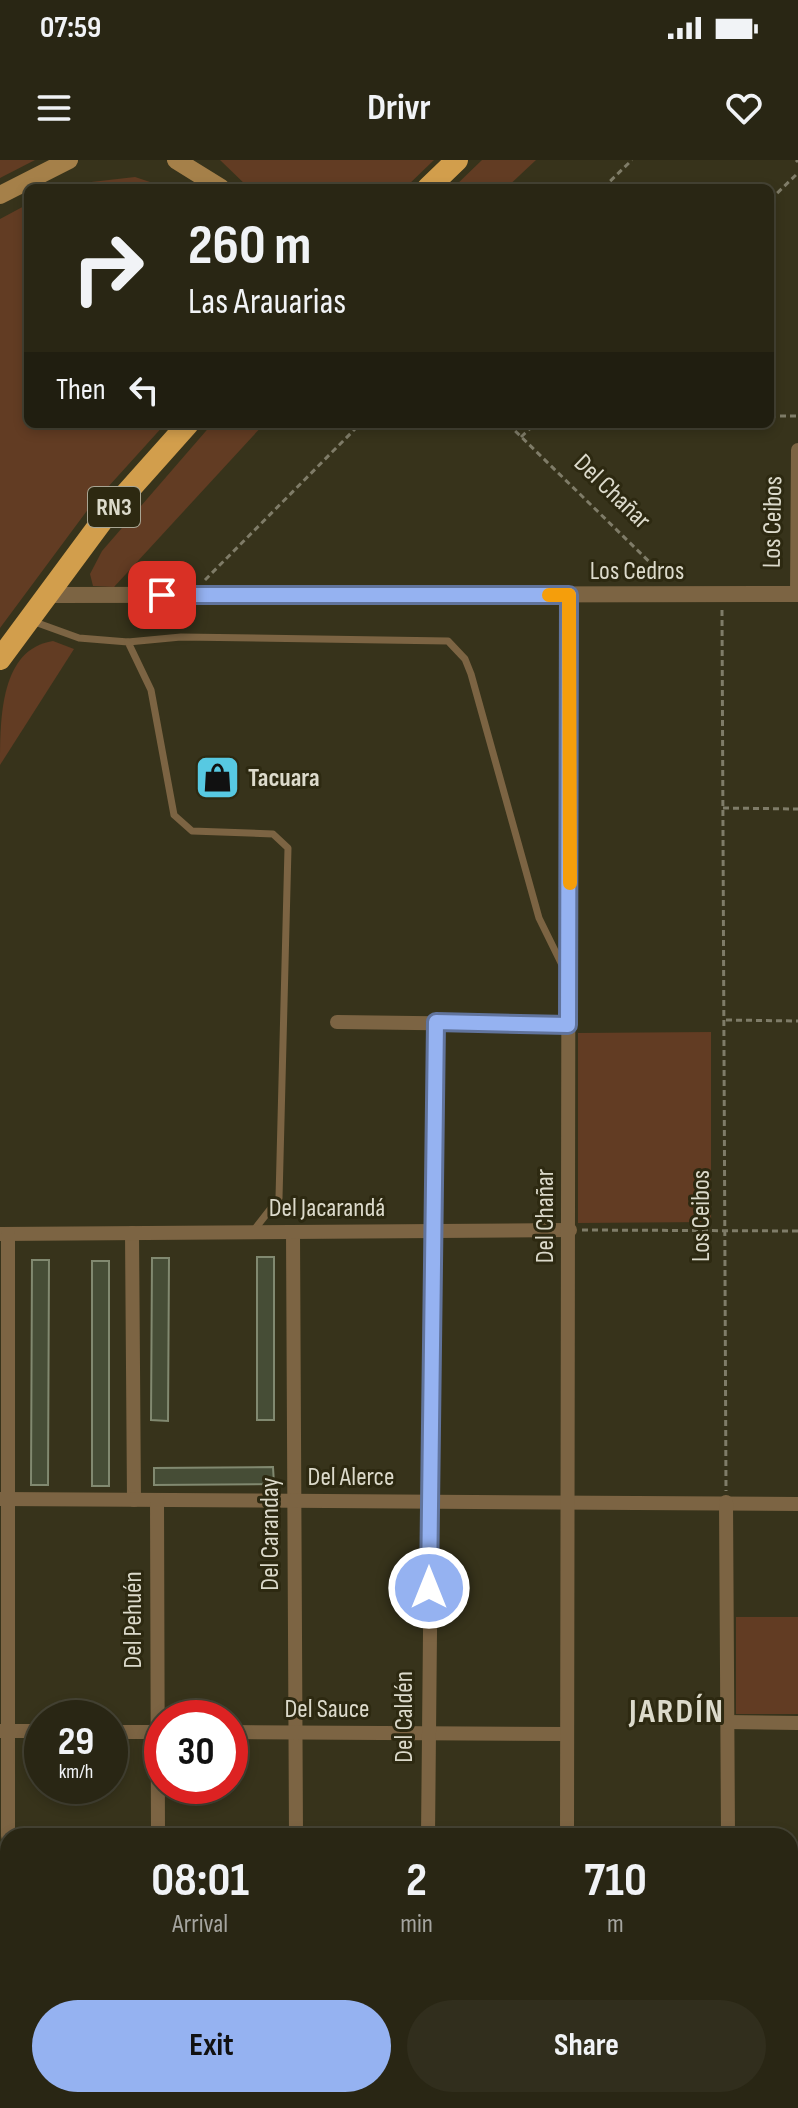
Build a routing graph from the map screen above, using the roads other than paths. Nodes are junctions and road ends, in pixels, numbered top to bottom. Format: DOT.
graph roads {
  1 [pos="69,160"];
  2 [pos="176,160"];
  3 [pos="457,160"];
  4 [pos="215,184"];
  5 [pos="432,184"];
  6 [pos="0,195"];
  7 [pos="184,428"];
  8 [pos="798,450"];
  9 [pos="45,595"];
  10 [pos="569,595"];
  11 [pos="798,595"];
  12 [pos="27,620"];
  13 [pos="128,642"];
  14 [pos="0,659"];
  15 [pos="570,981"];
  16 [pos="337,1022"];
  17 [pos="436,1022"];
  18 [pos="568,1025"];
  19 [pos="570,1230"];
  20 [pos="432,1231"];
  21 [pos="253,1232"];
  22 [pos="293,1232"];
  23 [pos="132,1233"];
  24 [pos="4,1234"];
  25 [pos="3,1499"];
  26 [pos="134,1500"];
  27 [pos="157,1500"];
  28 [pos="294,1501"];
  29 [pos="430,1501"];
  30 [pos="569,1502"];
  31 [pos="726,1502"];
  32 [pos="798,1504"];
  33 [pos="160,1700"];
  34 [pos="727,1722"];
  35 [pos="798,1723"];
  36 [pos="3,1731"];
  37 [pos="24,1731"];
  38 [pos="248,1732"];
  39 [pos="295,1732"];
  40 [pos="428,1733"];
  41 [pos="567,1734"];
  42 [pos="159,1804"];
  43 [pos="8,1828"];
  44 [pos="158,1828"];
  45 [pos="296,1828"];
  46 [pos="428,1828"];
  47 [pos="567,1828"];
  48 [pos="728,1828"];
  1 -- 6 [label="main road"];
  2 -- 4 [label="main road"];
  3 -- 5 [label="highway"];
  7 -- 9 [label="highway, RN3"];
  8 -- 11 [label="street, Los Ceibos"];
  9 -- 10 [label="street, Los Cedros"];
  9 -- 12 [label="highway, RN3"];
  10 -- 11 [label="street, Los Cedros"];
  10 -- 15 [label="street, Del Chañar"];
  12 -- 13 [label="lane"];
  12 -- 14 [label="highway, RN3"];
  13 -- 15 [label="lane"];
  13 -- 21 [label="lane"];
  15 -- 18 [label="street, Del Chañar"];
  16 -- 17 [label="street"];
  17 -- 18 [label="street"];
  17 -- 20 [label="street, Del Caldén"];
  18 -- 19 [label="street, Del Chañar"];
  19 -- 20 [label="street, Del Jacarandá"];
  19 -- 30 [label="street, Del Chañar"];
  20 -- 22 [label="street, Del Jacarandá"];
  20 -- 29 [label="street, Del Caldén"];
  21 -- 22 [label="street, Del Jacarandá"];
  21 -- 23 [label="street, Del Jacarandá"];
  22 -- 28 [label="street, Del Caranday"];
  23 -- 24 [label="street, Del Jacarandá"];
  23 -- 26 [label="street"];
  24 -- 25 [label="street"];
  25 -- 26 [label="street, Del Alerce"];
  25 -- 36 [label="street"];
  26 -- 27 [label="street, Del Alerce"];
  27 -- 28 [label="street, Del Alerce"];
  27 -- 33 [label="street, Del Pehuén"];
  28 -- 29 [label="street, Del Alerce"];
  28 -- 39 [label="street, Del Caranday"];
  29 -- 30 [label="street, Del Alerce"];
  29 -- 40 [label="street, Del Caldén"];
  30 -- 31 [label="street, Del Alerce"];
  30 -- 41 [label="street, Del Chañar"];
  31 -- 32 [label="street, Del Alerce"];
  31 -- 34 [label="street"];
  34 -- 35 [label="street"];
  34 -- 48 [label="street"];
  36 -- 37 [label="street"];
  36 -- 43 [label="street"];
  38 -- 39 [label="street, Del Sauce"];
  39 -- 40 [label="street, Del Sauce"];
  39 -- 45 [label="street, Del Caranday"];
  40 -- 41 [label="street, Del Sauce"];
  40 -- 46 [label="street, Del Caldén"];
  41 -- 47 [label="street, Del Chañar"];
  42 -- 44 [label="street, Del Pehuén"];
}
